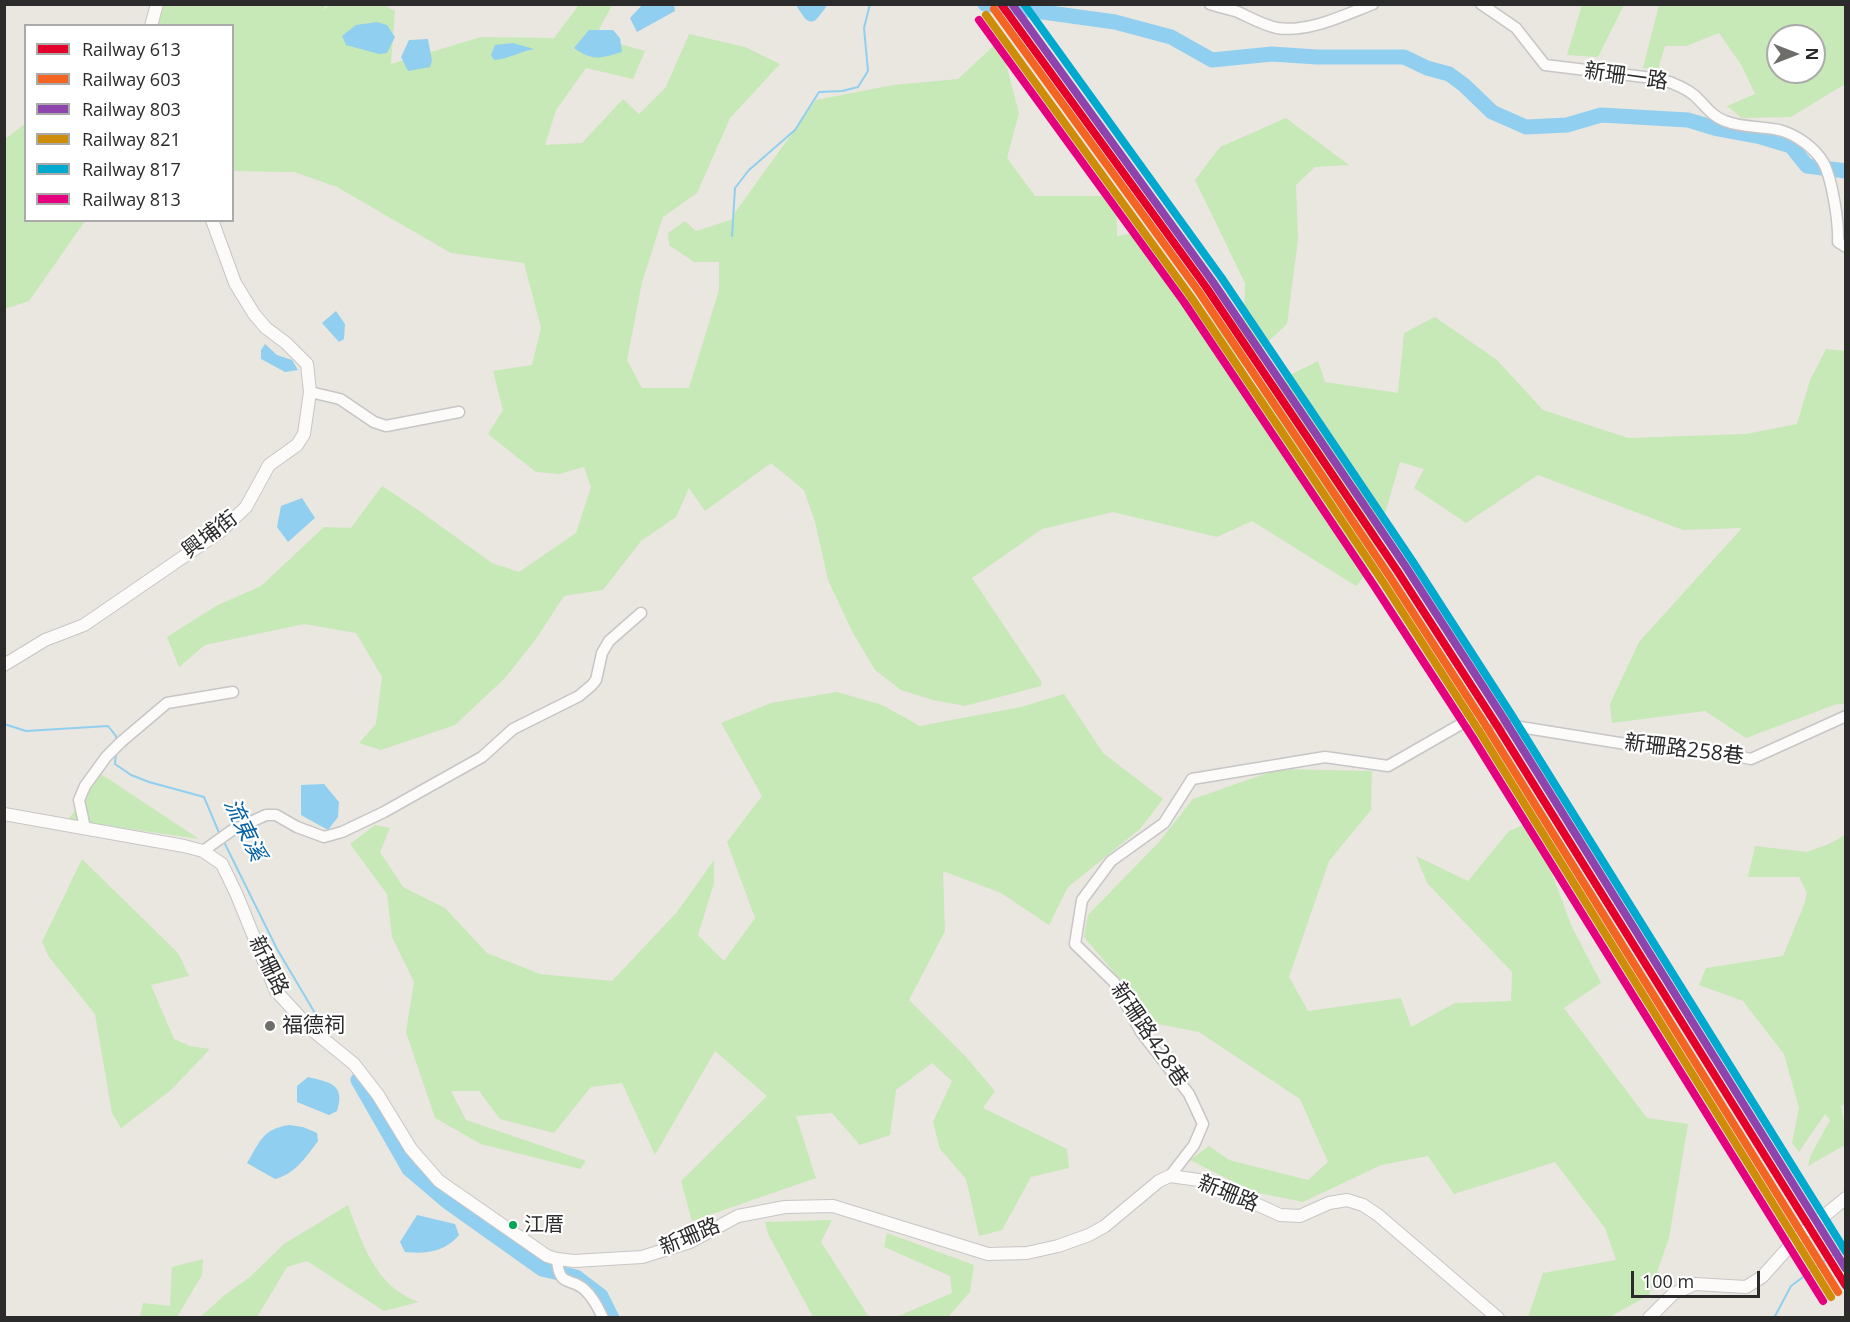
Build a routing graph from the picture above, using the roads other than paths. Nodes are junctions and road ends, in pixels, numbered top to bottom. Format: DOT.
graph roads {
  1 [pos="157,4"];
  2 [pos="1210,4"];
  3 [pos="1373,4"];
  4 [pos="1482,4"];
  5 [pos="152,24"];
  6 [pos="213,222"];
  7 [pos="1845,247"];
  8 [pos="310,392"];
  9 [pos="459,412"];
  10 [pos="641,613"];
  11 [pos="4,665"];
  12 [pos="233,692"];
  13 [pos="1845,716"];
  14 [pos="1485,723"];
  15 [pos="1514,726"];
  16 [pos="4,814"];
  17 [pos="85,828"];
  18 [pos="207,847"];
  19 [pos="1170,1176"];
  20 [pos="1845,1198"];
  21 [pos="559,1268"];
  22 [pos="603,1317"];
  23 [pos="1498,1317"];
  24 [pos="1649,1317"];
  1 -- 5 [label="street"];
  2 -- 3 [label="street"];
  4 -- 7 [label="street, 新珊一路"];
  6 -- 8 [label="street, 興埔街"];
  8 -- 9 [label="street"];
  8 -- 11 [label="street, 興埔街"];
  10 -- 18 [label="street"];
  12 -- 17 [label="street"];
  13 -- 15 [label="street, 新珊路258巷"];
  14 -- 19 [label="street, 新珊路428巷"];
  16 -- 17 [label="street"];
  17 -- 18 [label="street"];
  18 -- 21 [label="street, 新珊路"];
  19 -- 21 [label="street, 新珊路"];
  19 -- 23 [label="street, 新珊路"];
  20 -- 24 [label="street"];
  21 -- 22 [label="street"];
}
